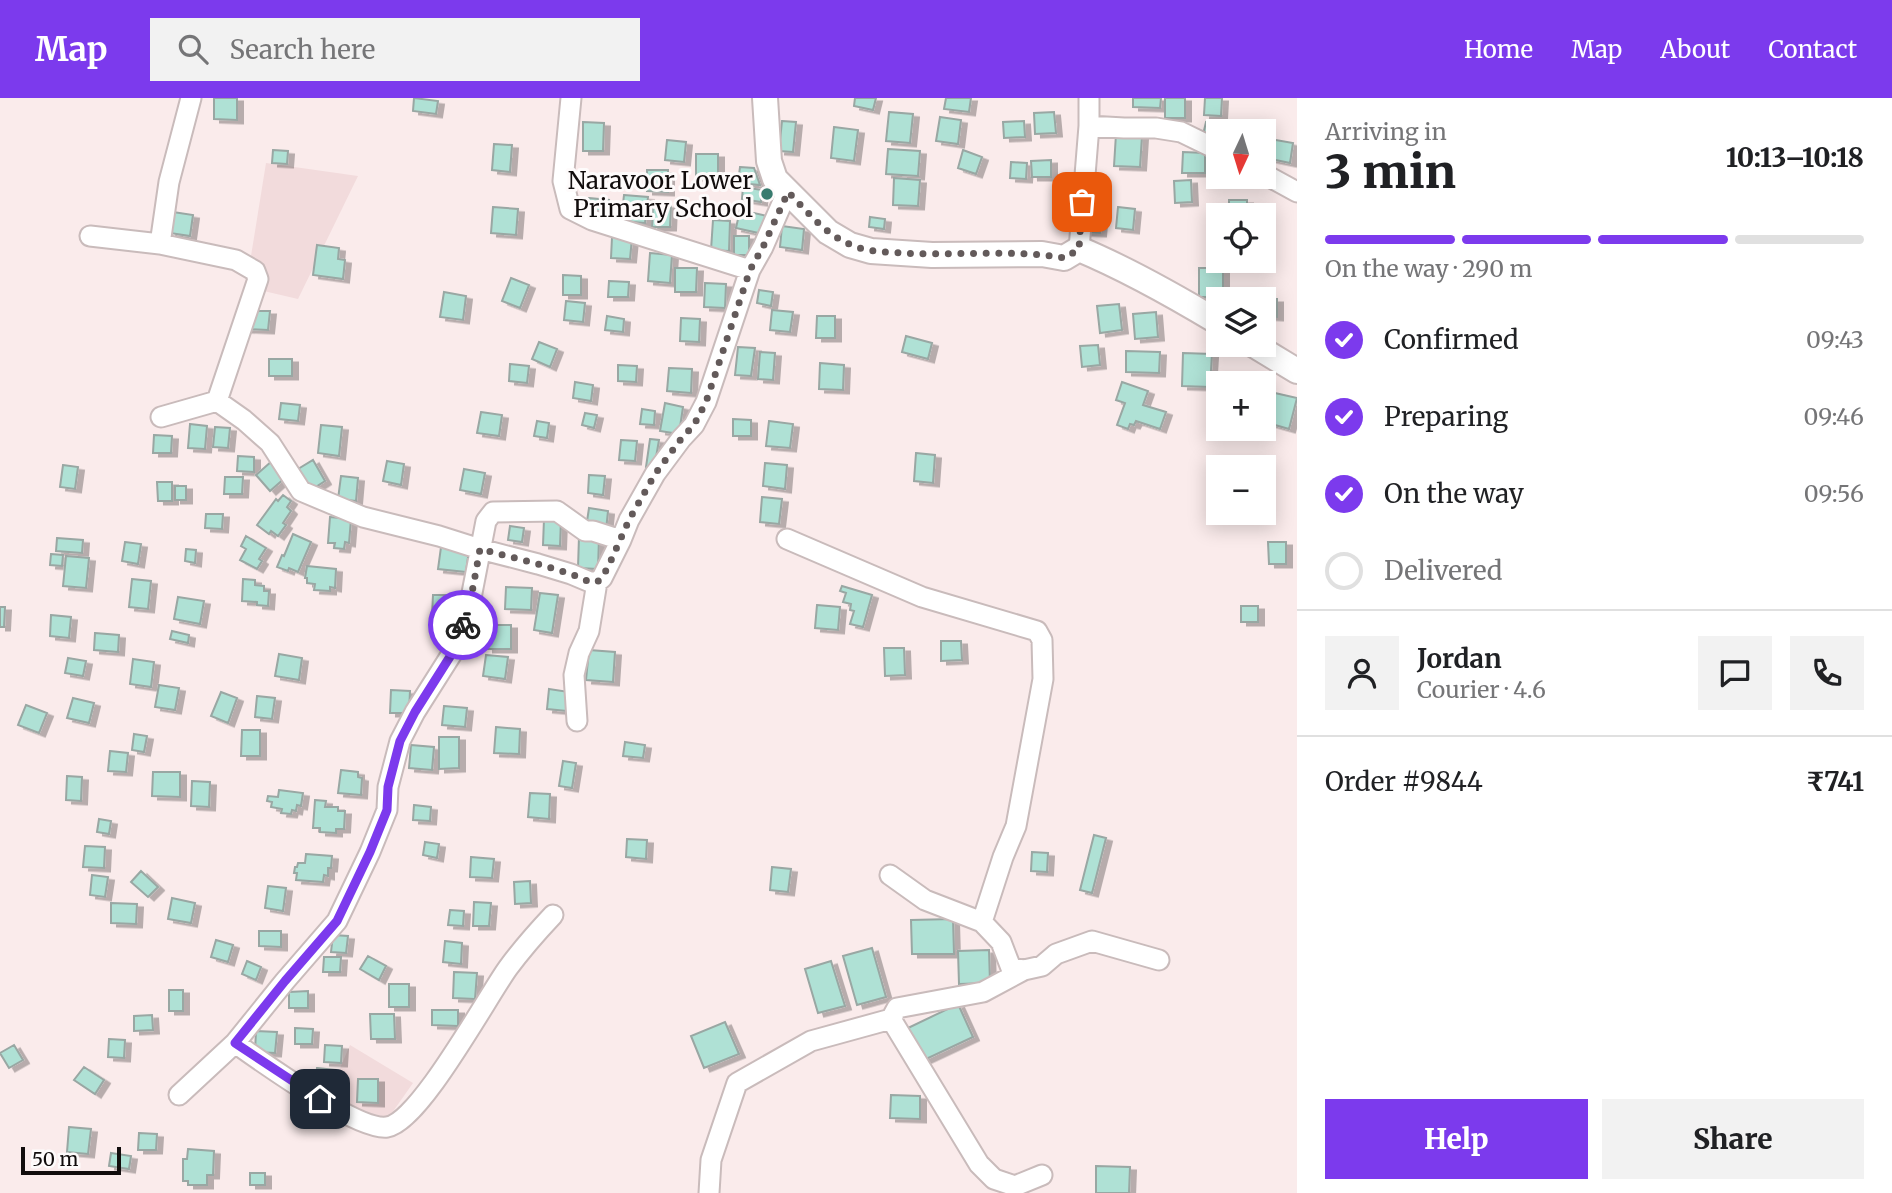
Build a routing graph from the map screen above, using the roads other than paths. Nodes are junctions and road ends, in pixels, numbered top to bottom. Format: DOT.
graph roads {
  1 [pos="191,98"];
  2 [pos="571,98"];
  3 [pos="765,98"];
  4 [pos="1090,98"];
  5 [pos="1089,125"];
  6 [pos="1206,144"];
  7 [pos="1276,180"];
  8 [pos="1297,191"];
  9 [pos="788,192"];
  10 [pos="90,236"];
  11 [pos="160,244"];
  12 [pos="1079,249"];
  13 [pos="750,270"];
  14 [pos="1206,315"];
  15 [pos="1274,357"];
  16 [pos="1297,371"];
  17 [pos="217,401"];
  18 [pos="162,416"];
  19 [pos="787,539"];
  20 [pos="621,540"];
  21 [pos="480,549"];
  22 [pos="597,582"];
  23 [pos="577,721"];
  24 [pos="890,875"];
  25 [pos="553,915"];
  26 [pos="982,922"];
  27 [pos="1159,960"];
  28 [pos="1024,970"];
  29 [pos="891,1019"];
  30 [pos="235,1043"];
  31 [pos="178,1095"];
  32 [pos="1042,1175"];
  33 [pos="709,1193"];
  1 -- 11 [label="street"];
  2 -- 13 [label="street"];
  3 -- 9 [label="main road"];
  4 -- 5 [label="street"];
  5 -- 6 [label="street"];
  5 -- 12 [label="street"];
  7 -- 8 [label="street"];
  9 -- 12 [label="main road"];
  9 -- 13 [label="street"];
  10 -- 11 [label="street"];
  11 -- 17 [label="street"];
  12 -- 14 [label="main road"];
  13 -- 20 [label="street"];
  15 -- 16 [label="main road"];
  17 -- 18 [label="street"];
  17 -- 21 [label="street"];
  19 -- 26 [label="street"];
  20 -- 21 [label="street"];
  20 -- 22 [label="street"];
  21 -- 22 [label="street"];
  21 -- 30 [label="street"];
  22 -- 23 [label="street"];
  24 -- 26 [label="street"];
  25 -- 30 [label="street"];
  26 -- 28 [label="street"];
  27 -- 28 [label="street"];
  28 -- 29 [label="street"];
  29 -- 32 [label="street"];
  29 -- 33 [label="street"];
  30 -- 31 [label="street"];
}
